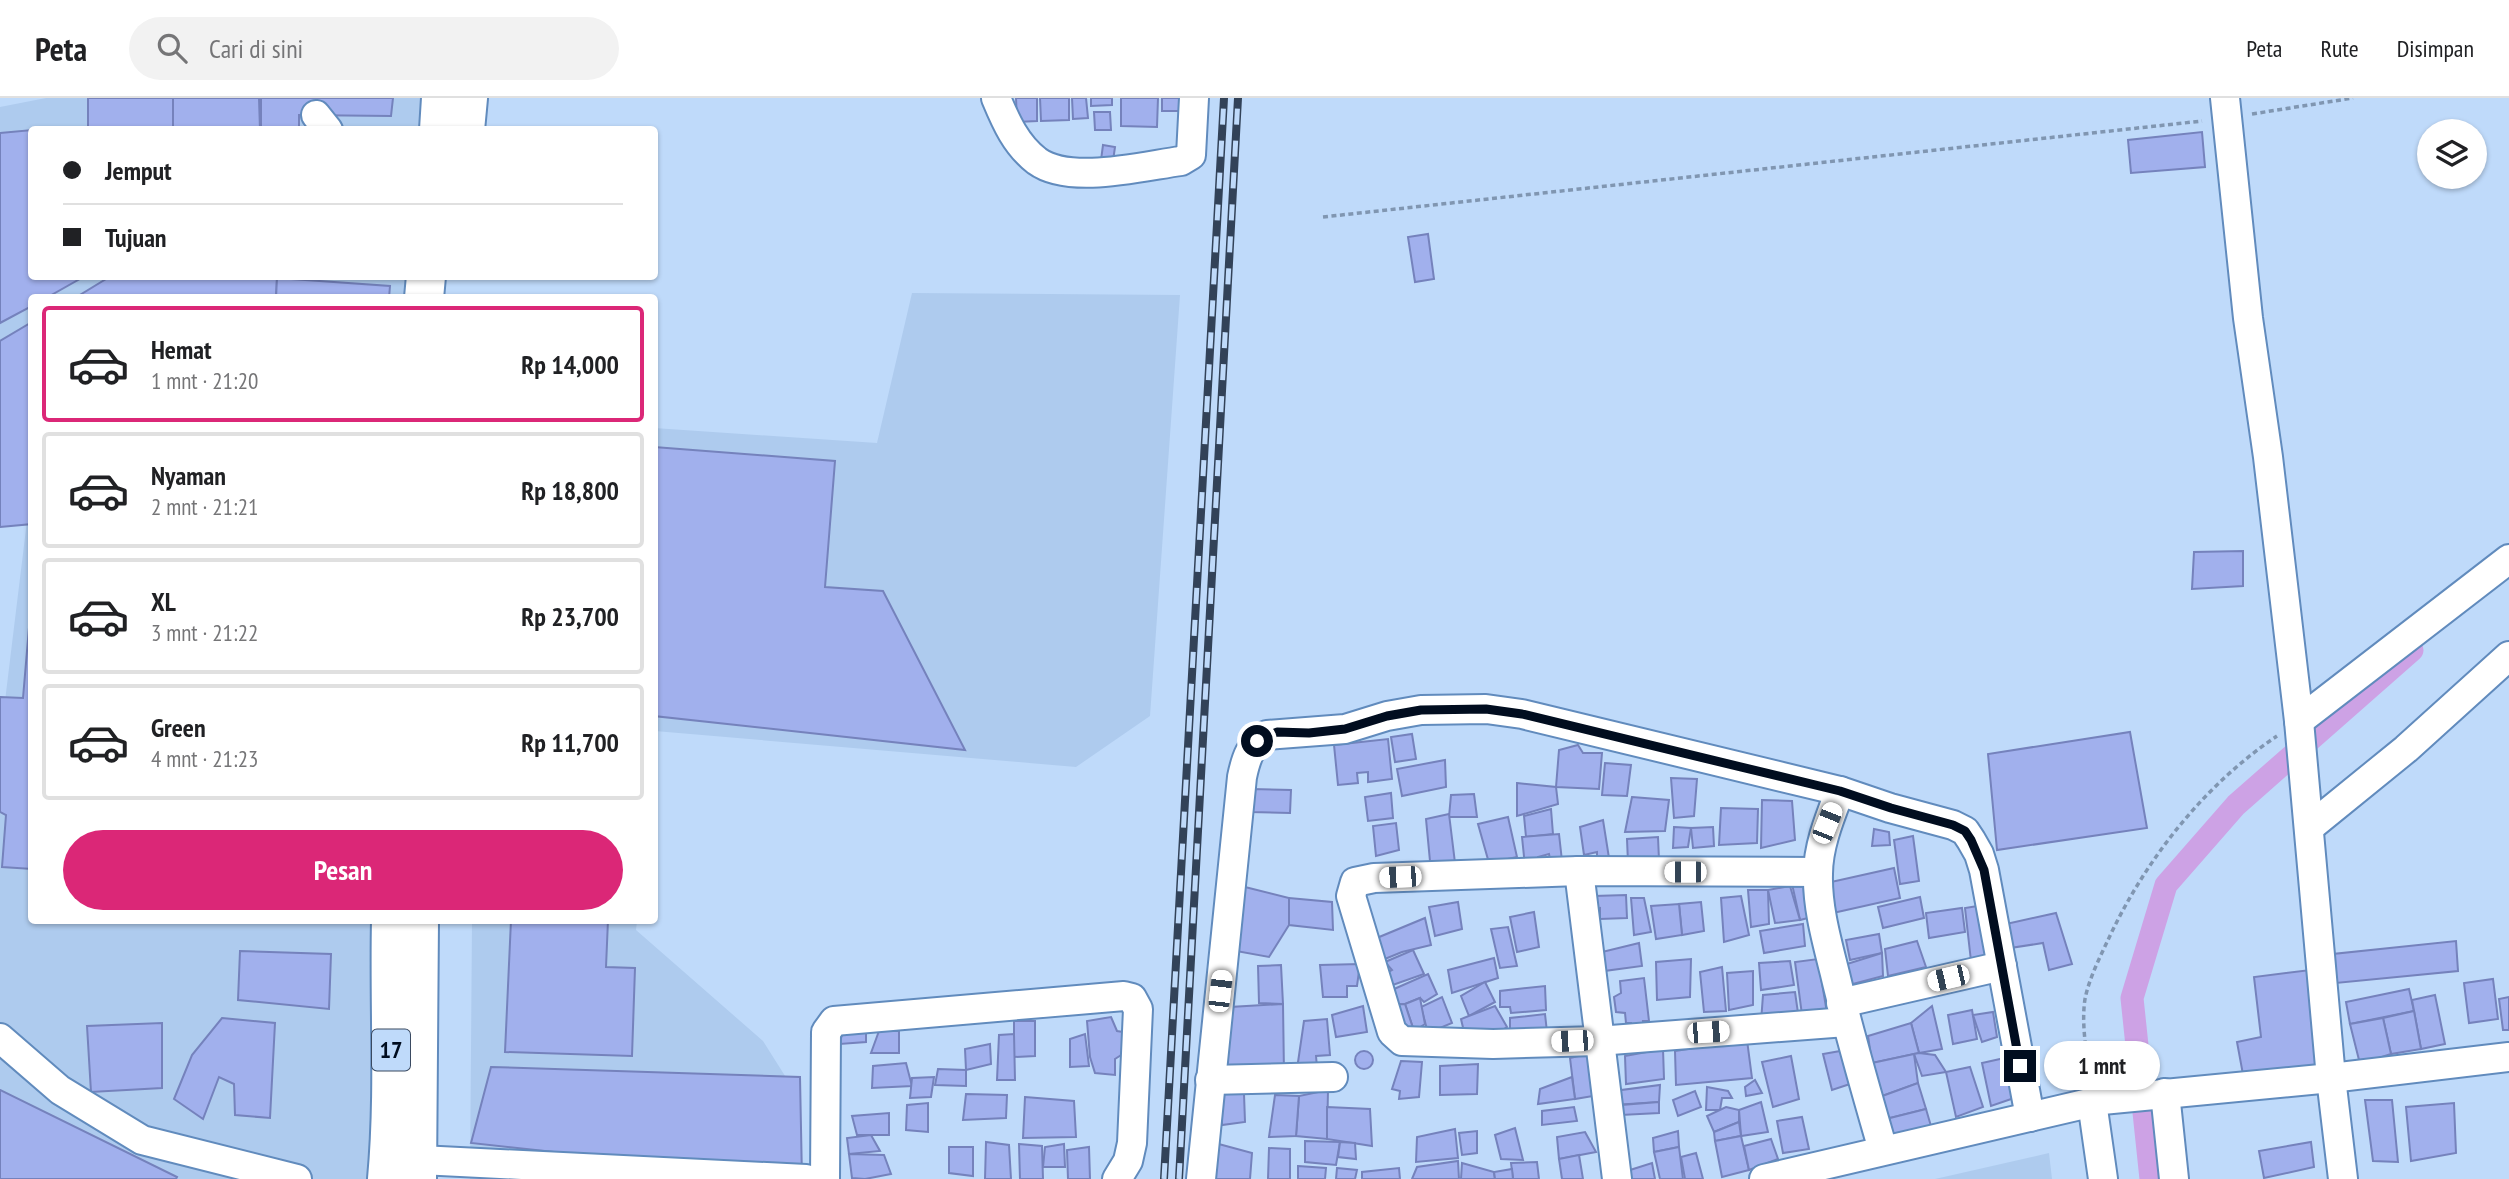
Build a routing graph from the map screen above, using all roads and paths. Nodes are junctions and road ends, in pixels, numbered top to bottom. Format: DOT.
graph roads {
  1 [pos="441,98"];
  2 [pos="468,98"];
  3 [pos="996,98"];
  4 [pos="1194,98"];
  5 [pos="2353,98"];
  6 [pos="2226,108"];
  7 [pos="439,126"];
  8 [pos="465,126"];
  9 [pos="1323,218"];
  10 [pos="2509,559"];
  11 [pos="2509,656"];
  12 [pos="2300,730"];
  13 [pos="1840,791"];
  14 [pos="2310,827"];
  15 [pos="1579,871"];
  16 [pos="1817,872"];
  17 [pos="391,924"];
  18 [pos="419,924"];
  19 [pos="2001,966"];
  20 [pos="1844,1012"];
  21 [pos="0,1038"];
  22 [pos="1598,1041"];
  23 [pos="2509,1057"];
  24 [pos="1333,1077"];
  25 [pos="2331,1078"];
  26 [pos="1210,1080"];
  27 [pos="2161,1094"];
  28 [pos="2097,1101"];
  29 [pos="2030,1117"];
  30 [pos="1882,1150"];
  31 [pos="403,1169"];
  32 [pos="615,1175"];
  33 [pos="297,1179"];
  34 [pos="806,1179"];
  35 [pos="825,1179"];
  36 [pos="1117,1179"];
  37 [pos="1201,1179"];
  38 [pos="1617,1179"];
  39 [pos="1765,1179"];
  40 [pos="2103,1179"];
  41 [pos="2174,1179"];
  42 [pos="2343,1179"];
  1 -- 7 [label="highway"];
  2 -- 8 [label="highway"];
  3 -- 4 [label="street"];
  5 -- 6 [label="path"];
  6 -- 9 [label="path"];
  6 -- 12 [label="street"];
  10 -- 12 [label="street"];
  11 -- 14 [label="street"];
  12 -- 14 [label="street"];
  12 -- 28 [label="path"];
  13 -- 16 [label="street"];
  13 -- 19 [label="street"];
  13 -- 26 [label="street"];
  14 -- 25 [label="street"];
  15 -- 16 [label="street"];
  15 -- 22 [label="street"];
  15 -- 22 [label="street"];
  16 -- 20 [label="street"];
  17 -- 31 [label="highway, 17"];
  18 -- 31 [label="highway, 17"];
  19 -- 20 [label="street"];
  19 -- 29 [label="street"];
  20 -- 22 [label="street"];
  20 -- 30 [label="street"];
  21 -- 33 [label="street"];
  22 -- 38 [label="street"];
  23 -- 25 [label="street"];
  24 -- 26 [label="street"];
  25 -- 27 [label="street"];
  25 -- 42 [label="street"];
  26 -- 37 [label="street"];
  27 -- 28 [label="street"];
  27 -- 41 [label="street"];
  28 -- 29 [label="street"];
  28 -- 40 [label="street"];
  29 -- 30 [label="street"];
  30 -- 39 [label="street"];
  31 -- 32 [label="street"];
  32 -- 34 [label="street"];
  35 -- 36 [label="street"];
}
